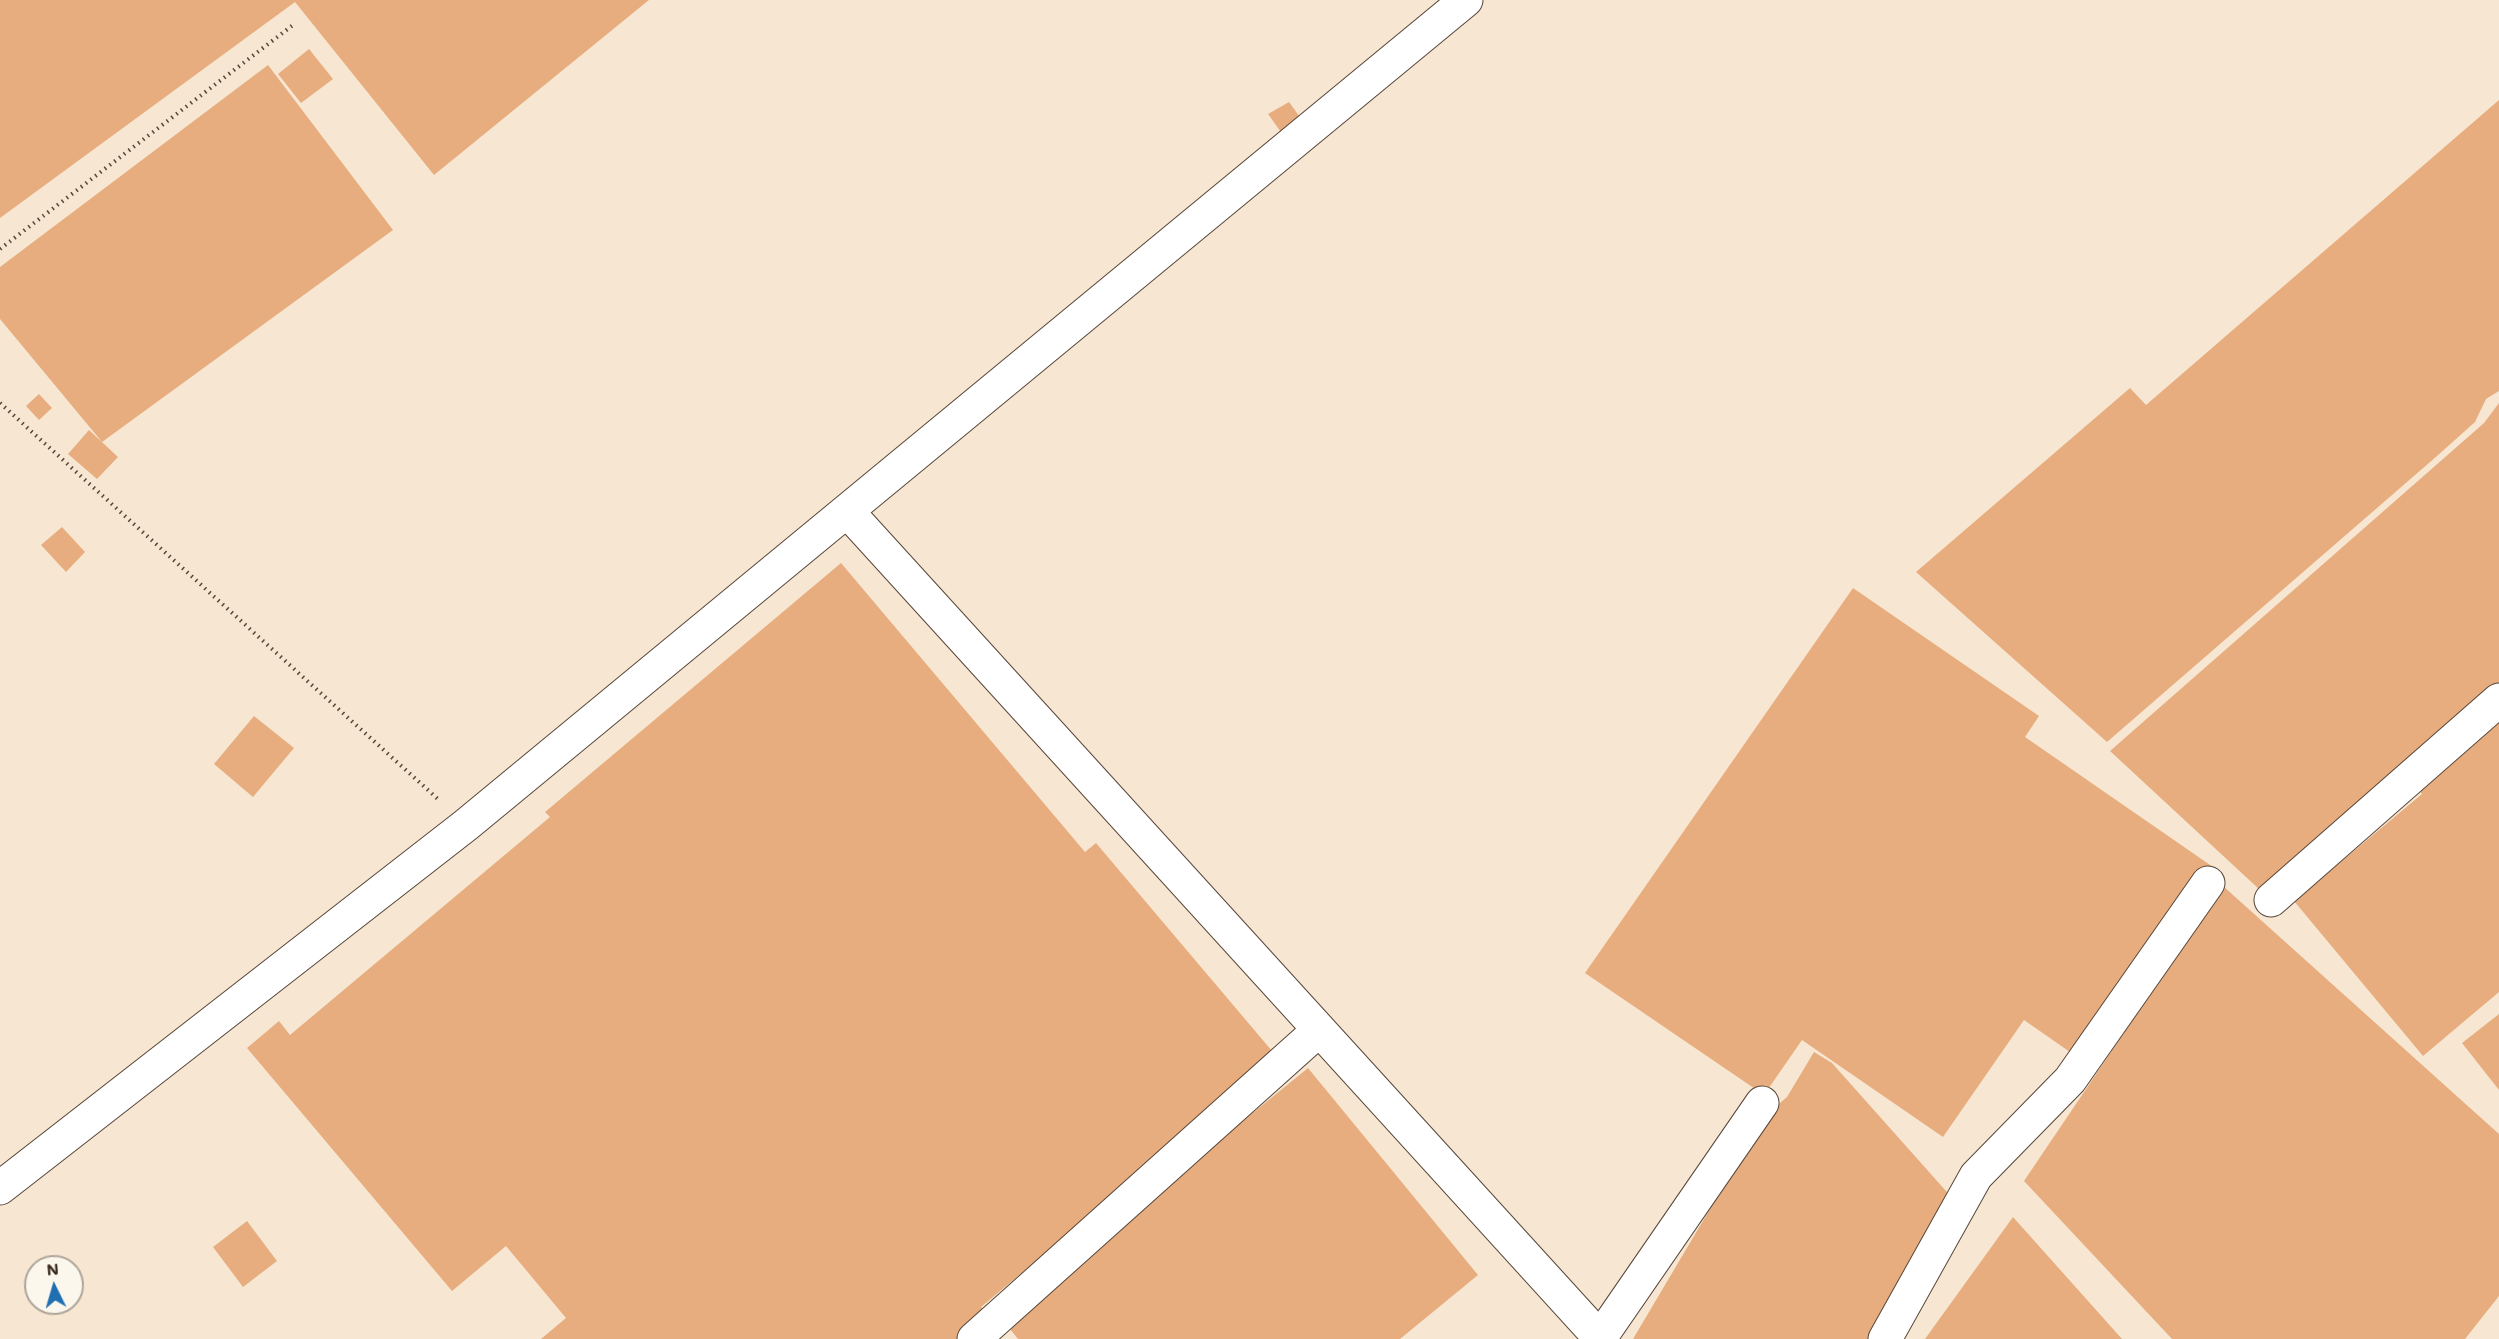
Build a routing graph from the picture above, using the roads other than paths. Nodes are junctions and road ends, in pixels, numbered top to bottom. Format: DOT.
graph roads {
  1 [pos="1466,0"];
  2 [pos="848,511"];
  3 [pos="2499,700"];
  4 [pos="2208,883"];
  5 [pos="2271,900"];
  6 [pos="1319,1030"];
  7 [pos="1762,1103"];
  8 [pos="0,1188"];
  9 [pos="974,1339"];
  10 [pos="1600,1339"];
  11 [pos="1885,1339"];
  1 -- 2 [label="street"];
  2 -- 6 [label="street"];
  2 -- 8 [label="street"];
  3 -- 5 [label="street"];
  4 -- 11 [label="street"];
  6 -- 9 [label="street"];
  6 -- 10 [label="street"];
  7 -- 10 [label="street"];
}
